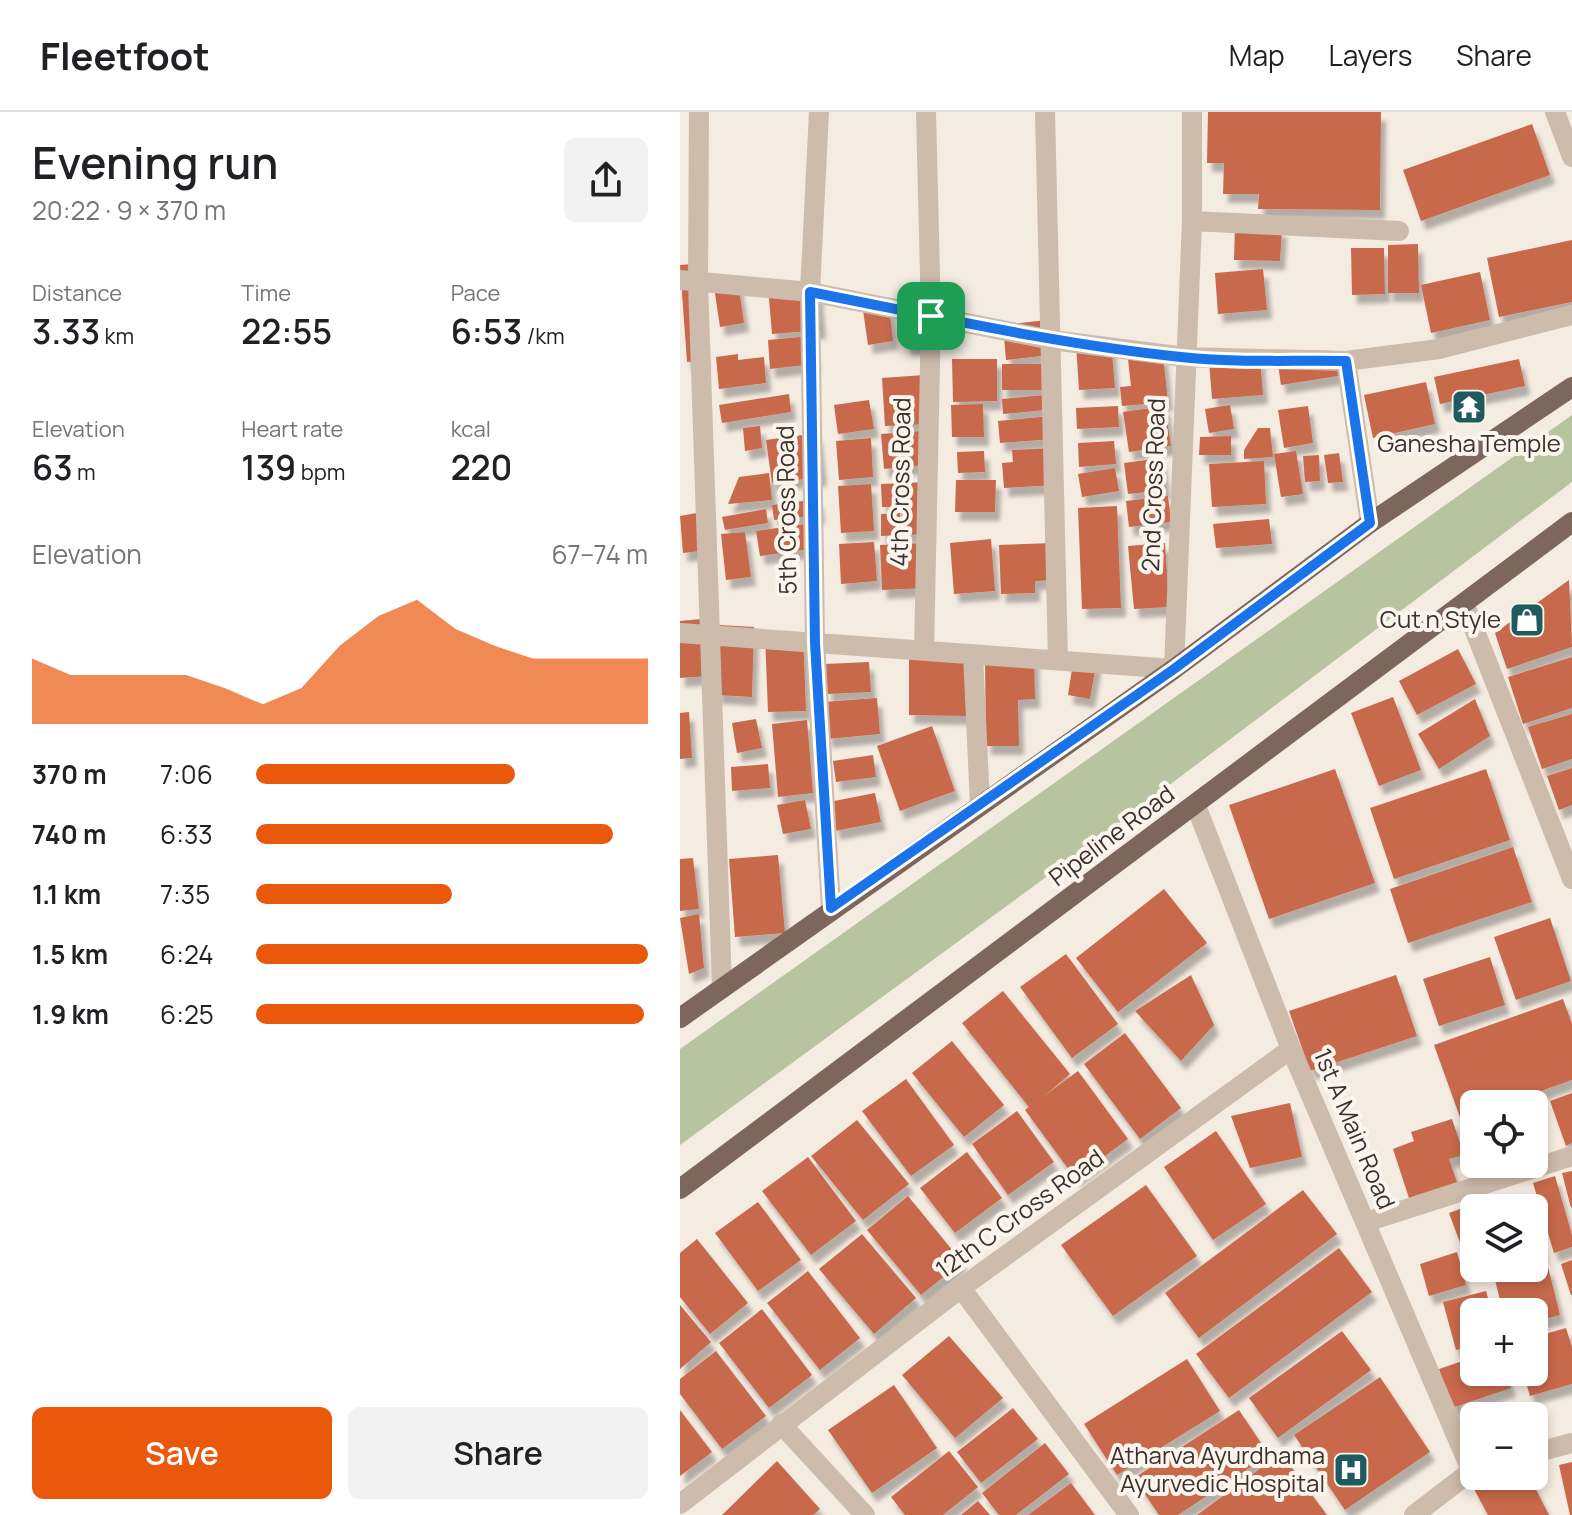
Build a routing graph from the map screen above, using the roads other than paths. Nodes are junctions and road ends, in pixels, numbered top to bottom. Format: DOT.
graph roads {
  1 [pos="699,112"];
  2 [pos="819,112"];
  3 [pos="926,112"];
  4 [pos="1045,112"];
  5 [pos="1192,112"];
  6 [pos="1555,112"];
  7 [pos="1572,157"];
  8 [pos="1192,221"];
  9 [pos="1399,231"];
  10 [pos="689,281"];
  11 [pos="810,292"];
  12 [pos="1572,315"];
  13 [pos="931,316"];
  14 [pos="1052,340"];
  15 [pos="1185,357"];
  16 [pos="1346,361"];
  17 [pos="1572,387"];
  18 [pos="1572,522"];
  19 [pos="1370,523"];
  20 [pos="1464,603"];
  21 [pos="680,633"];
  22 [pos="815,643"];
  23 [pos="924,650"];
  24 [pos="973,654"];
  25 [pos="1058,660"];
  26 [pos="1174,669"];
  27 [pos="980,805"];
  28 [pos="1196,806"];
  29 [pos="1572,879"];
  30 [pos="831,908"];
  31 [pos="722,988"];
  32 [pos="680,1018"];
  33 [pos="1291,1049"];
  34 [pos="1572,1156"];
  35 [pos="680,1189"];
  36 [pos="1366,1222"];
  37 [pos="961,1288"];
  38 [pos="781,1424"];
  39 [pos="1460,1442"];
  40 [pos="1572,1443"];
  41 [pos="1548,1449"];
  42 [pos="1460,1479"];
  43 [pos="680,1504"];
  44 [pos="865,1515"];
  45 [pos="1129,1515"];
  46 [pos="1414,1515"];
  1 -- 10 [label="street"];
  2 -- 11 [label="street, 5th Cross Road"];
  3 -- 13 [label="street, 4th Cross Road"];
  4 -- 14 [label="street"];
  5 -- 8 [label="street, 2nd Cross Road"];
  6 -- 7 [label="street"];
  8 -- 9 [label="street"];
  8 -- 15 [label="street, 2nd Cross Road"];
  10 -- 11 [label="street"];
  10 -- 31 [label="street"];
  11 -- 13 [label="street"];
  11 -- 22 [label="street, 5th Cross Road"];
  12 -- 16 [label="street"];
  13 -- 14 [label="street"];
  13 -- 23 [label="street, 4th Cross Road"];
  14 -- 15 [label="street"];
  14 -- 25 [label="street"];
  15 -- 16 [label="street"];
  15 -- 26 [label="street, 2nd Cross Road"];
  16 -- 19 [label="street"];
  17 -- 19 [label="main road"];
  18 -- 20 [label="main road, Pipeline Road"];
  19 -- 26 [label="main road"];
  20 -- 28 [label="main road, Pipeline Road"];
  20 -- 29 [label="street"];
  21 -- 22 [label="street"];
  22 -- 23 [label="street"];
  22 -- 30 [label="street, 5th Cross Road"];
  23 -- 24 [label="street"];
  24 -- 25 [label="street"];
  24 -- 27 [label="street"];
  25 -- 26 [label="street"];
  26 -- 27 [label="main road"];
  27 -- 30 [label="main road"];
  28 -- 33 [label="street, 1st A Main Road"];
  28 -- 35 [label="main road, Pipeline Road"];
  30 -- 31 [label="main road"];
  31 -- 32 [label="main road"];
  33 -- 36 [label="street, 1st A Main Road"];
  33 -- 37 [label="street, 12th C Cross Road"];
  34 -- 36 [label="street"];
  36 -- 39 [label="street, 1st A Main Road"];
  37 -- 38 [label="street, 12th C Cross Road"];
  37 -- 45 [label="street"];
  38 -- 43 [label="street, 12th C Cross Road"];
  38 -- 44 [label="street"];
  40 -- 41 [label="street"];
  42 -- 46 [label="street"];
}
